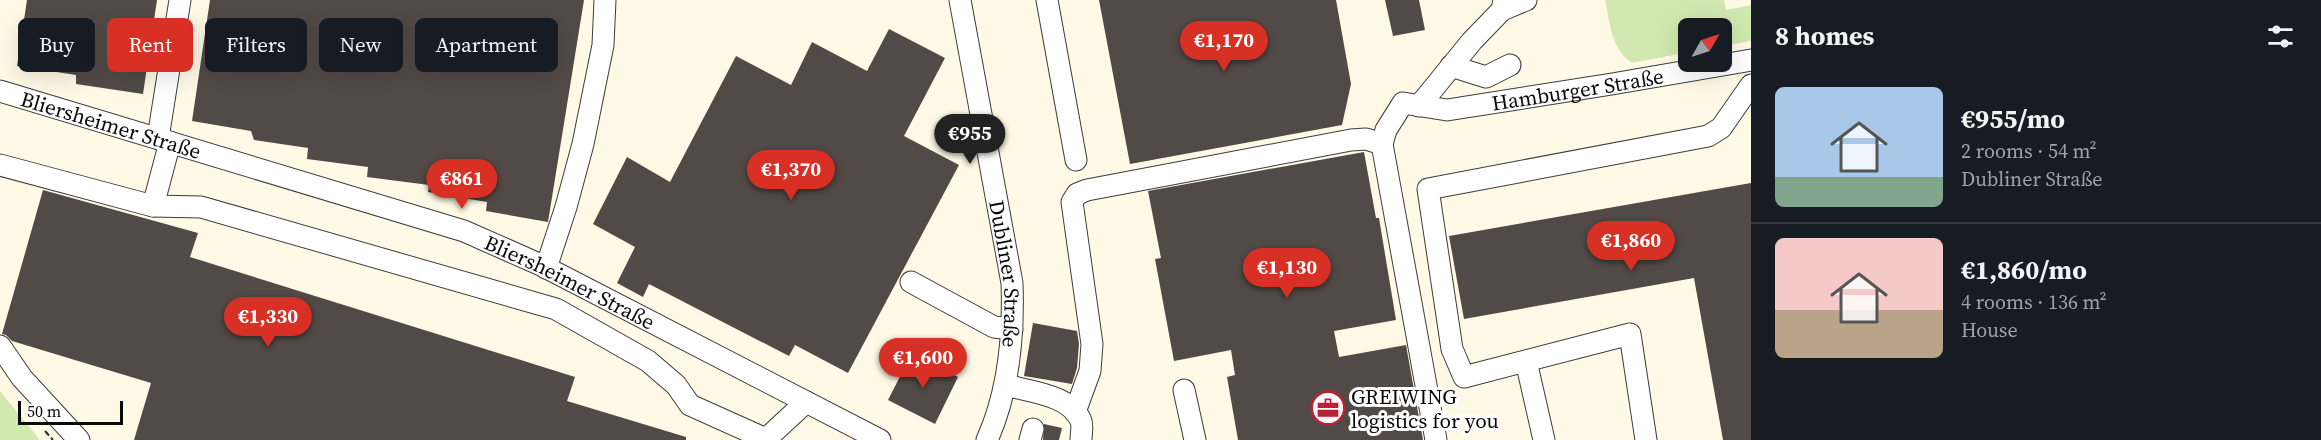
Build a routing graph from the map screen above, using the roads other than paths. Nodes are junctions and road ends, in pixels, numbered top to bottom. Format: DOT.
graph roads {
  1 [pos="180,0"];
  2 [pos="604,0"];
  3 [pos="960,0"];
  4 [pos="1047,0"];
  5 [pos="1526,0"];
  6 [pos="1503,5"];
  7 [pos="1751,60"];
  8 [pos="1510,65"];
  9 [pos="1451,66"];
  10 [pos="1751,85"];
  11 [pos="0,91"];
  12 [pos="1411,104"];
  13 [pos="164,140"];
  14 [pos="1382,144"];
  15 [pos="1076,160"];
  16 [pos="0,165"];
  17 [pos="153,206"];
  18 [pos="546,268"];
  19 [pos="911,282"];
  20 [pos="1011,329"];
  21 [pos="0,346"];
  22 [pos="1526,361"];
  23 [pos="1006,385"];
  24 [pos="1184,390"];
  25 [pos="806,402"];
  26 [pos="1075,412"];
  27 [pos="79,440"];
  28 [pos="767,440"];
  29 [pos="880,440"];
  30 [pos="987,440"];
  31 [pos="1081,440"];
  32 [pos="1195,440"];
  33 [pos="1436,440"];
  34 [pos="1544,440"];
  35 [pos="1646,440"];
  1 -- 13 [label="street"];
  2 -- 18 [label="street"];
  3 -- 20 [label="street, Dubliner Straße"];
  4 -- 15 [label="street"];
  5 -- 6 [label="street"];
  6 -- 9 [label="street"];
  7 -- 12 [label="street, Hamburger Straße"];
  8 -- 9 [label="street"];
  9 -- 12 [label="street"];
  10 -- 22 [label="street"];
  11 -- 13 [label="street, Bliersheimer Straße"];
  12 -- 14 [label="street"];
  13 -- 17 [label="street"];
  13 -- 18 [label="street, Bliersheimer Straße"];
  14 -- 26 [label="street"];
  14 -- 33 [label="street"];
  16 -- 17 [label="street"];
  17 -- 28 [label="street"];
  18 -- 25 [label="street, Bliersheimer Straße"];
  19 -- 20 [label="street"];
  20 -- 23 [label="street, Dubliner Straße"];
  21 -- 27 [label="street"];
  22 -- 34 [label="street"];
  22 -- 35 [label="street"];
  23 -- 26 [label="street"];
  23 -- 30 [label="street, Dubliner Straße"];
  24 -- 32 [label="street"];
  25 -- 28 [label="street"];
  25 -- 29 [label="street, Bliersheimer Straße"];
  26 -- 31 [label="street"];
}
